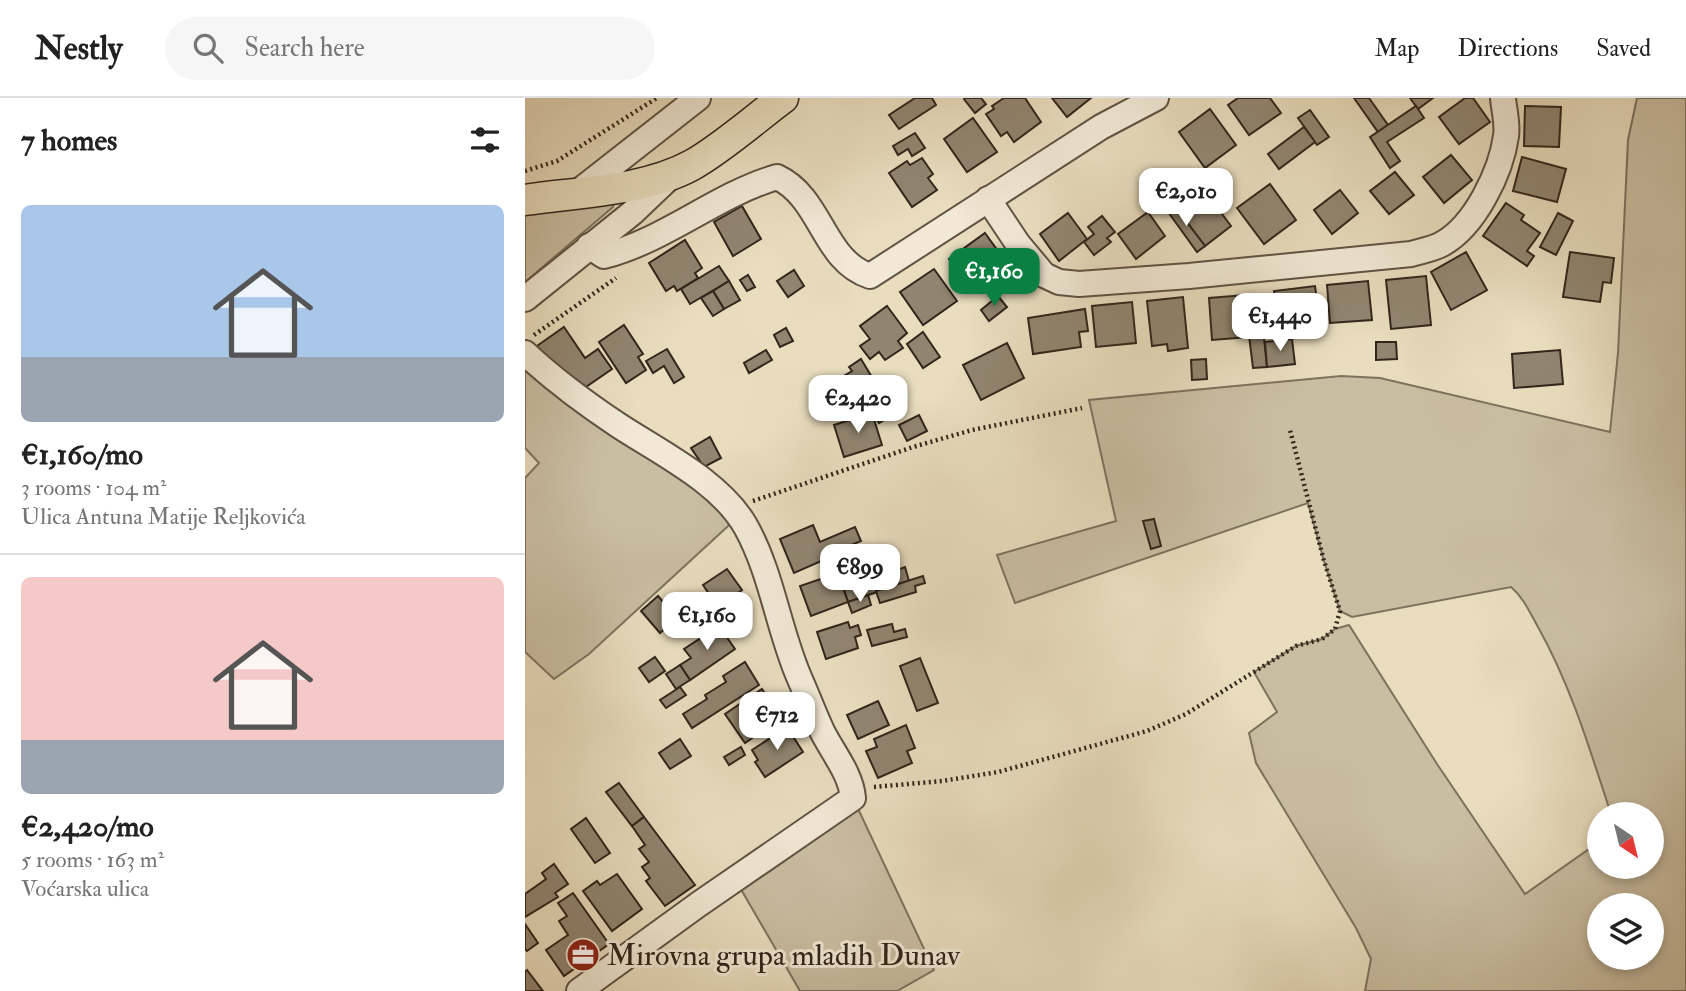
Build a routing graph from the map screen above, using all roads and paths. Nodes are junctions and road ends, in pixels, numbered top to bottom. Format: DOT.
graph roads {
  1 [pos="657,98"];
  2 [pos="698,98"];
  3 [pos="783,98"];
  4 [pos="1156,98"];
  5 [pos="1503,98"];
  6 [pos="525,171"];
  7 [pos="674,173"];
  8 [pos="578,192"];
  9 [pos="988,199"];
  10 [pos="525,200"];
  11 [pos="590,246"];
  12 [pos="525,299"];
  13 [pos="525,353"];
  14 [pos="1082,408"];
  15 [pos="1290,430"];
  16 [pos="734,510"];
  17 [pos="852,785"];
  18 [pos="579,991"];
  1 -- 6 [label="path"];
  2 -- 8 [label="street"];
  3 -- 7 [label="main road"];
  4 -- 9 [label="street"];
  5 -- 9 [label="street"];
  7 -- 8 [label="main road"];
  7 -- 11 [label="street"];
  8 -- 10 [label="main road"];
  9 -- 11 [label="street"];
  11 -- 12 [label="street"];
  13 -- 16 [label="street"];
  14 -- 16 [label="path"];
  15 -- 17 [label="path"];
  16 -- 17 [label="street"];
  17 -- 18 [label="street"];
}
